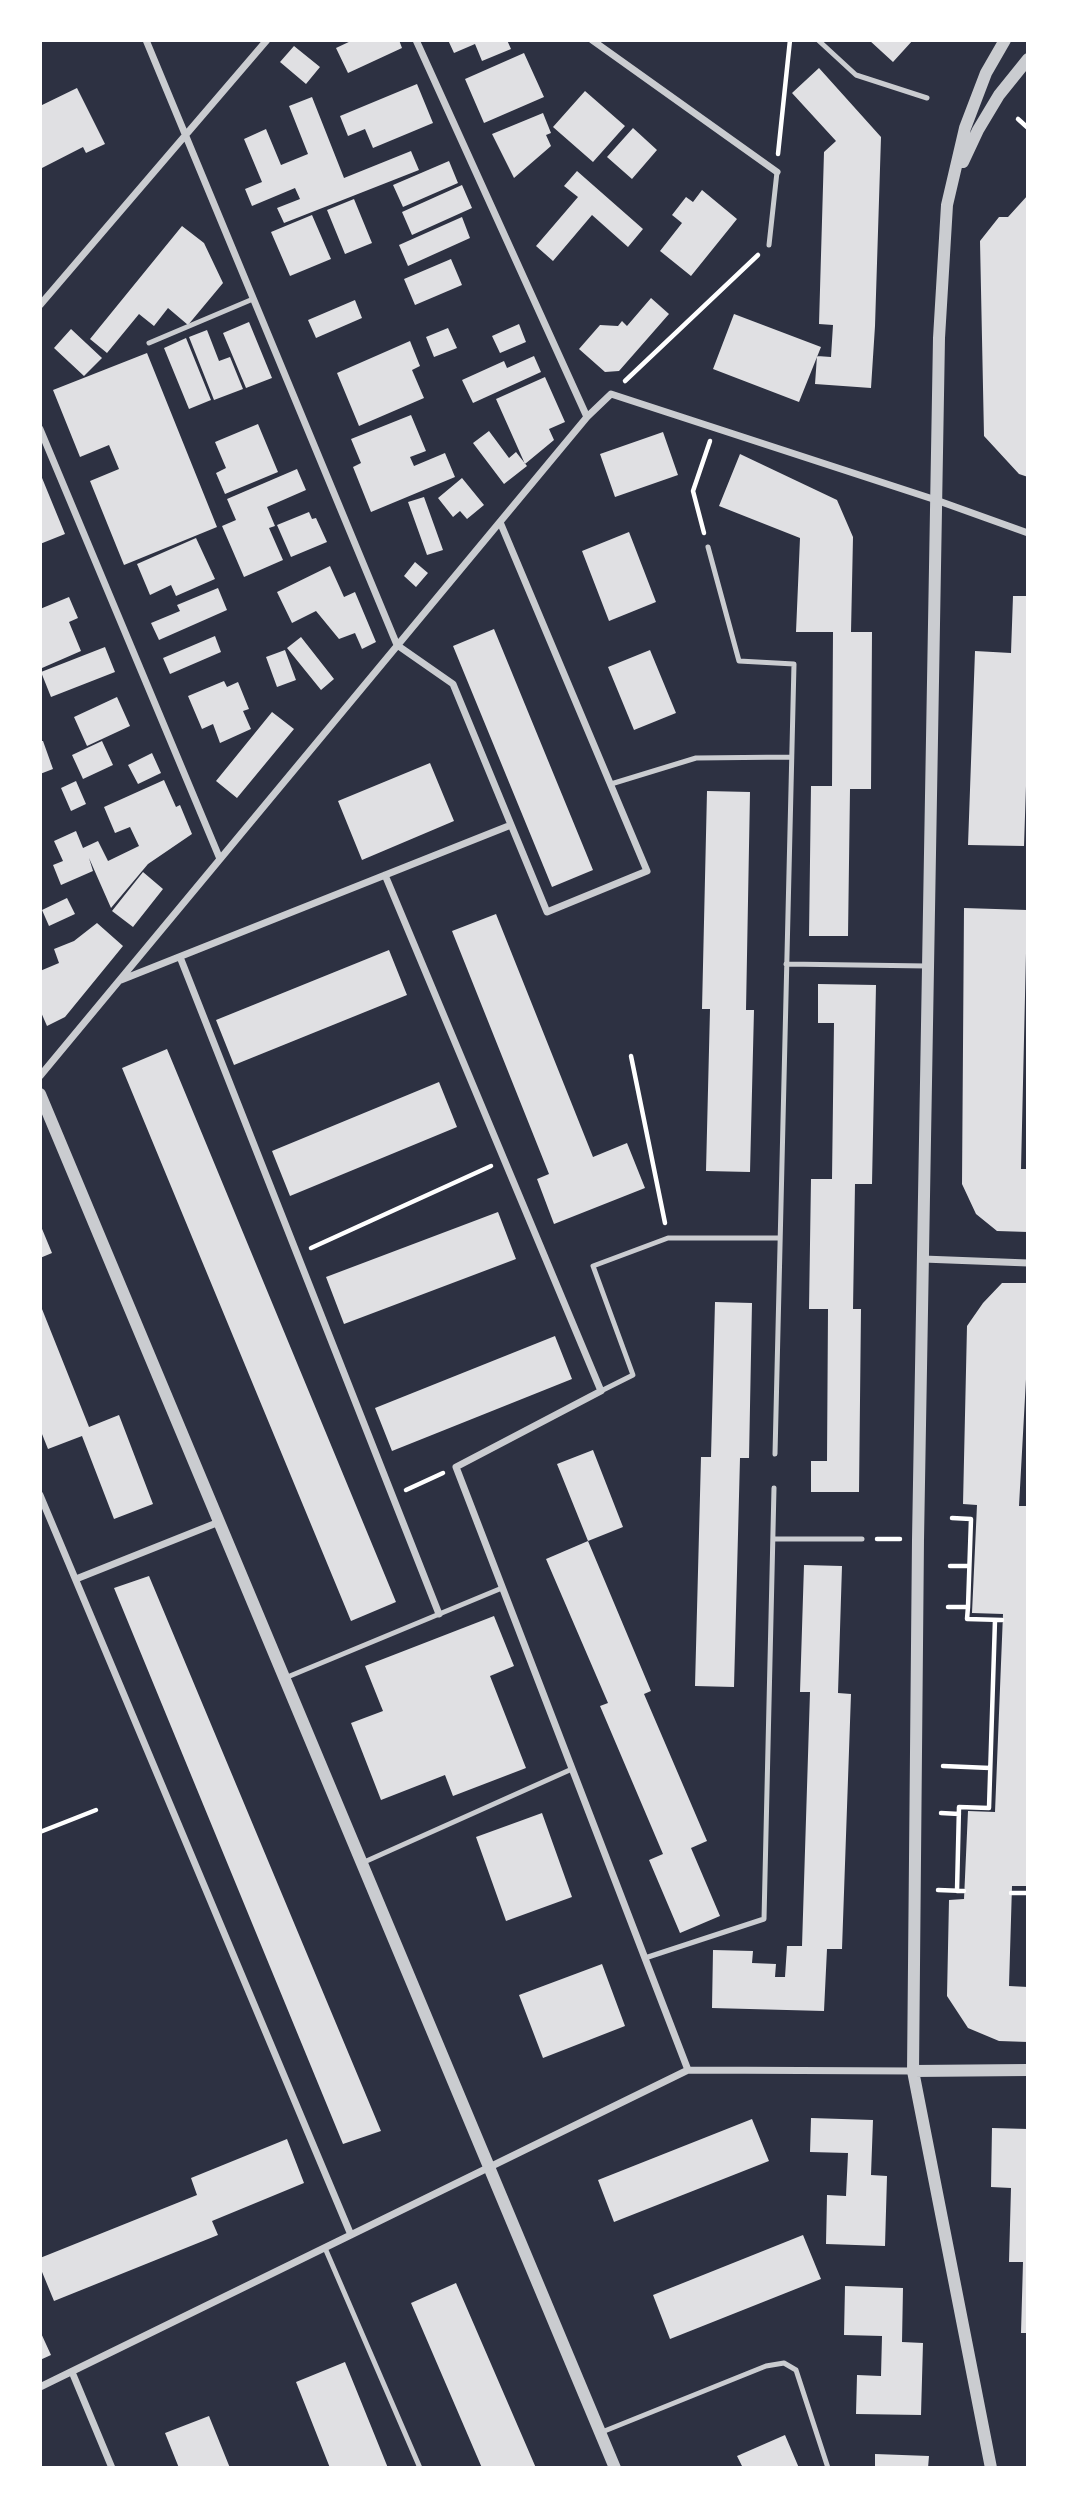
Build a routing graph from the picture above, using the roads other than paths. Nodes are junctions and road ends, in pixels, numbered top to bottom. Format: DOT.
graph roads {
  1 [pos="146,40"];
  2 [pos="267,40"];
  3 [pos="416,40"];
  4 [pos="592,40"];
  5 [pos="818,40"];
  6 [pos="1004,40"];
  7 [pos="1028,59"];
  8 [pos="927,98"];
  9 [pos="186,136"];
  10 [pos="776,172"];
  11 [pos="947,205"];
  12 [pos="769,244"];
  13 [pos="253,299"];
  14 [pos="40,305"];
  15 [pos="149,343"];
  16 [pos="587,417"];
  17 [pos="40,429"];
  18 [pos="936,500"];
  19 [pos="500,522"];
  20 [pos="1028,533"];
  21 [pos="708,547"];
  22 [pos="397,645"];
  23 [pos="791,757"];
  24 [pos="611,783"];
  25 [pos="511,825"];
  26 [pos="220,859"];
  27 [pos="385,876"];
  28 [pos="180,957"];
  29 [pos="786,964"];
  30 [pos="928,966"];
  31 [pos="118,982"];
  32 [pos="40,1076"];
  33 [pos="40,1094"];
  34 [pos="46,1122"];
  35 [pos="779,1238"];
  36 [pos="923,1259"];
  37 [pos="1028,1263"];
  38 [pos="601,1391"];
  39 [pos="775,1454"];
  40 [pos="775,1488"];
  41 [pos="40,1495"];
  42 [pos="219,1522"];
  43 [pos="773,1539"];
  44 [pos="862,1539"];
  45 [pos="76,1579"];
  46 [pos="502,1588"];
  47 [pos="439,1614"];
  48 [pos="285,1678"];
  49 [pos="572,1769"];
  50 [pos="362,1863"];
  51 [pos="645,1958"];
  52 [pos="688,2070"];
  53 [pos="1028,2070"];
  54 [pos="913,2071"];
  55 [pos="490,2167"];
  56 [pos="351,2235"];
  57 [pos="325,2248"];
  58 [pos="72,2372"];
  59 [pos="40,2387"];
  60 [pos="601,2432"];
  61 [pos="112,2468"];
  62 [pos="420,2468"];
  63 [pos="615,2468"];
  64 [pos="828,2468"];
  65 [pos="991,2468"];
  1 -- 9 [label="street"];
  2 -- 9 [label="street"];
  3 -- 16 [label="street"];
  4 -- 10 [label="street"];
  5 -- 8 [label="lane"];
  6 -- 11 [label="street"];
  7 -- 11 [label="street"];
  9 -- 13 [label="street"];
  9 -- 14 [label="street"];
  10 -- 12 [label="lane"];
  11 -- 18 [label="street"];
  13 -- 15 [label="lane"];
  13 -- 22 [label="street"];
  16 -- 18 [label="street"];
  16 -- 19 [label="street"];
  17 -- 26 [label="street"];
  18 -- 20 [label="street"];
  18 -- 30 [label="street"];
  19 -- 22 [label="street"];
  19 -- 24 [label="street"];
  21 -- 23 [label="lane"];
  22 -- 25 [label="street"];
  22 -- 26 [label="street"];
  23 -- 24 [label="lane"];
  23 -- 29 [label="lane"];
  24 -- 25 [label="street"];
  25 -- 27 [label="street"];
  26 -- 31 [label="street"];
  27 -- 28 [label="street"];
  27 -- 38 [label="street"];
  28 -- 31 [label="street"];
  28 -- 47 [label="street"];
  29 -- 30 [label="lane"];
  29 -- 35 [label="lane"];
  30 -- 36 [label="street"];
  31 -- 32 [label="street"];
  33 -- 34 [label="street"];
  34 -- 42 [label="street"];
  35 -- 38 [label="lane"];
  35 -- 39 [label="lane"];
  36 -- 37 [label="street"];
  36 -- 54 [label="street"];
  38 -- 46 [label="street"];
  40 -- 43 [label="lane"];
  41 -- 45 [label="street"];
  42 -- 45 [label="street"];
  42 -- 48 [label="street"];
  43 -- 44 [label="lane"];
  43 -- 51 [label="lane"];
  45 -- 56 [label="street"];
  46 -- 47 [label="lane"];
  46 -- 49 [label="street"];
  47 -- 48 [label="lane"];
  48 -- 50 [label="street"];
  49 -- 50 [label="lane"];
  49 -- 51 [label="street"];
  50 -- 55 [label="street"];
  51 -- 52 [label="street"];
  52 -- 54 [label="street"];
  52 -- 55 [label="street"];
  53 -- 54 [label="street"];
  54 -- 65 [label="street"];
  55 -- 56 [label="street"];
  55 -- 60 [label="street"];
  56 -- 57 [label="street"];
  57 -- 58 [label="street"];
  57 -- 62 [label="lane"];
  58 -- 59 [label="street"];
  58 -- 61 [label="street"];
  60 -- 63 [label="street"];
  60 -- 64 [label="lane"];
}
